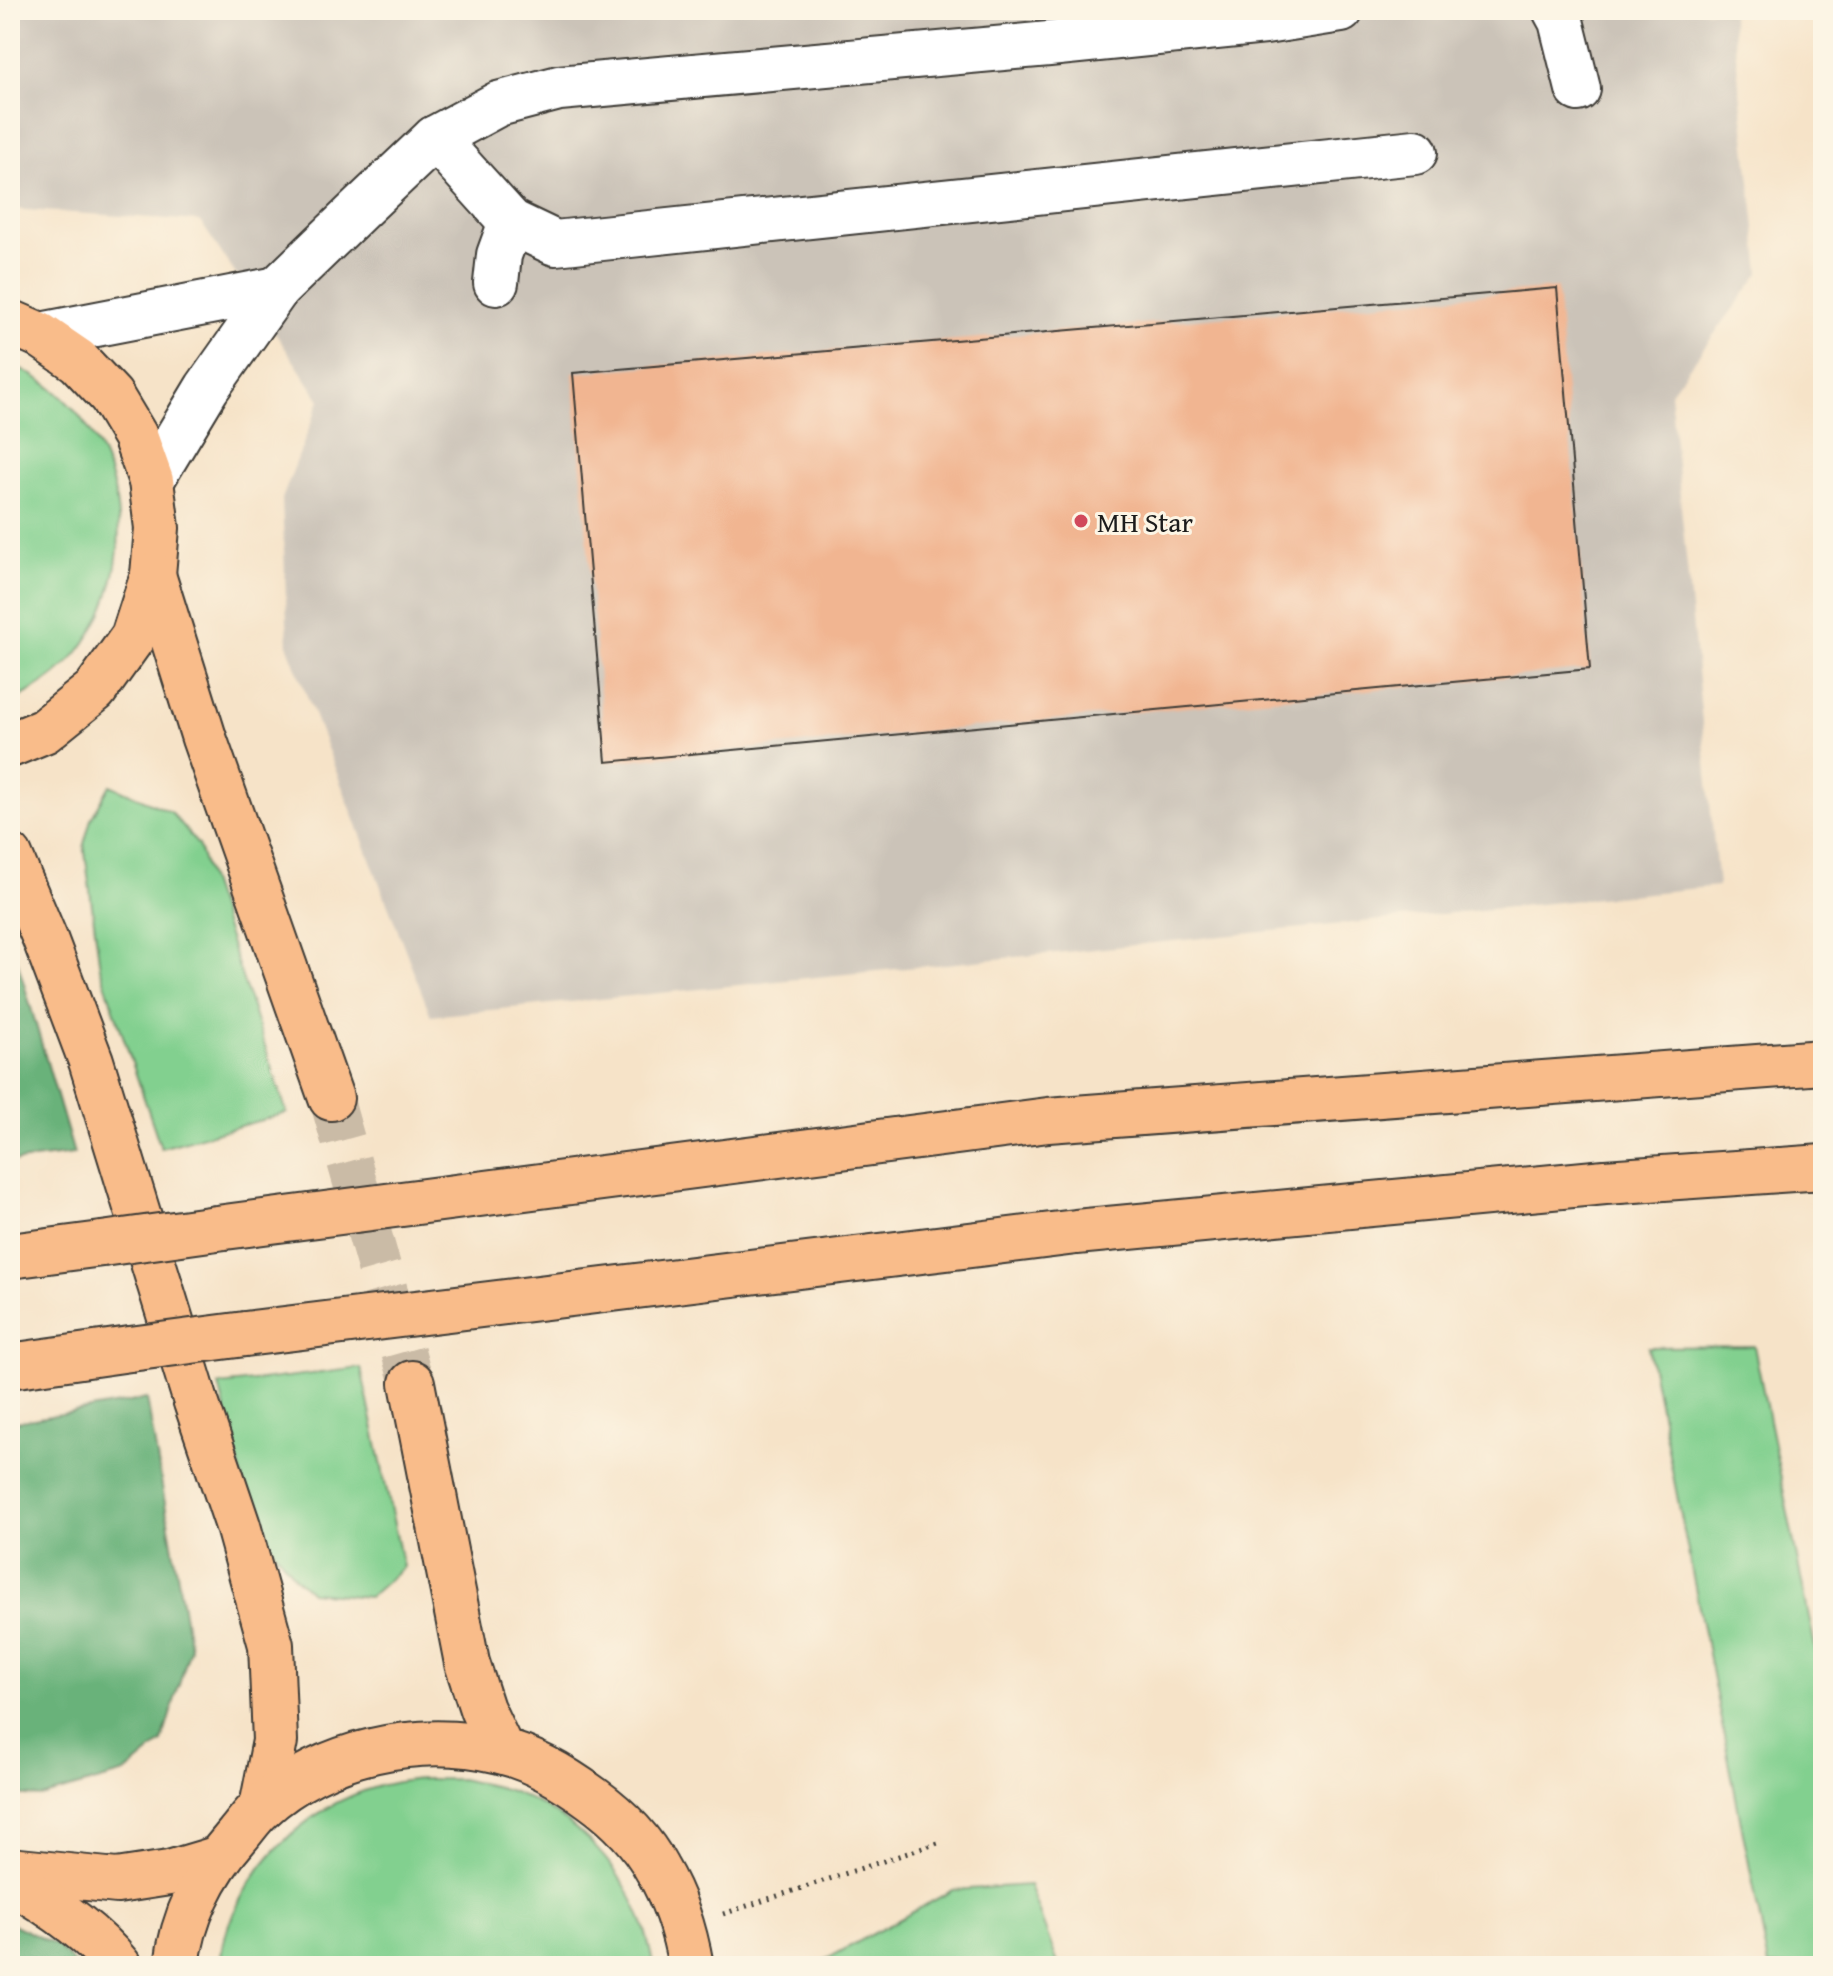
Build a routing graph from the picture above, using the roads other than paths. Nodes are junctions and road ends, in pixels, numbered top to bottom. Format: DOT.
graph roads {
  1 [pos="1341,10"];
  2 [pos="1555,10"];
  3 [pos="1143,22"];
  4 [pos="1048,27"];
  5 [pos="1578,89"];
  6 [pos="435,138"];
  7 [pos="1415,152"];
  8 [pos="511,222"];
  9 [pos="496,283"];
  10 [pos="277,289"];
  11 [pos="25,328"];
  12 [pos="151,481"];
  13 [pos="153,575"];
  14 [pos="10,745"];
  15 [pos="10,856"];
  16 [pos="1823,1062"];
  17 [pos="331,1098"];
  18 [pos="1823,1167"];
  19 [pos="10,1256"];
  20 [pos="10,1366"];
  21 [pos="412,1383"];
  22 [pos="502,1751"];
  23 [pos="262,1807"];
  24 [pos="216,1859"];
  25 [pos="10,1870"];
  26 [pos="10,1881"];
  27 [pos="687,1947"];
  28 [pos="119,1966"];
  29 [pos="177,1966"];
  1 -- 3 [label="street"];
  2 -- 5 [label="street"];
  3 -- 4 [label="street"];
  4 -- 6 [label="street"];
  6 -- 8 [label="street"];
  6 -- 10 [label="street"];
  7 -- 8 [label="street"];
  8 -- 9 [label="street"];
  10 -- 11 [label="street"];
  10 -- 12 [label="street"];
  11 -- 12 [label="highway"];
  12 -- 13 [label="highway"];
  13 -- 14 [label="highway"];
  13 -- 17 [label="highway"];
  15 -- 23 [label="highway"];
  16 -- 19 [label="highway, bridge"];
  18 -- 20 [label="highway, bridge"];
  21 -- 22 [label="highway"];
  22 -- 23 [label="highway"];
  22 -- 27 [label="highway"];
  23 -- 24 [label="highway"];
  24 -- 25 [label="highway"];
  24 -- 29 [label="highway"];
  26 -- 28 [label="highway"];
}
